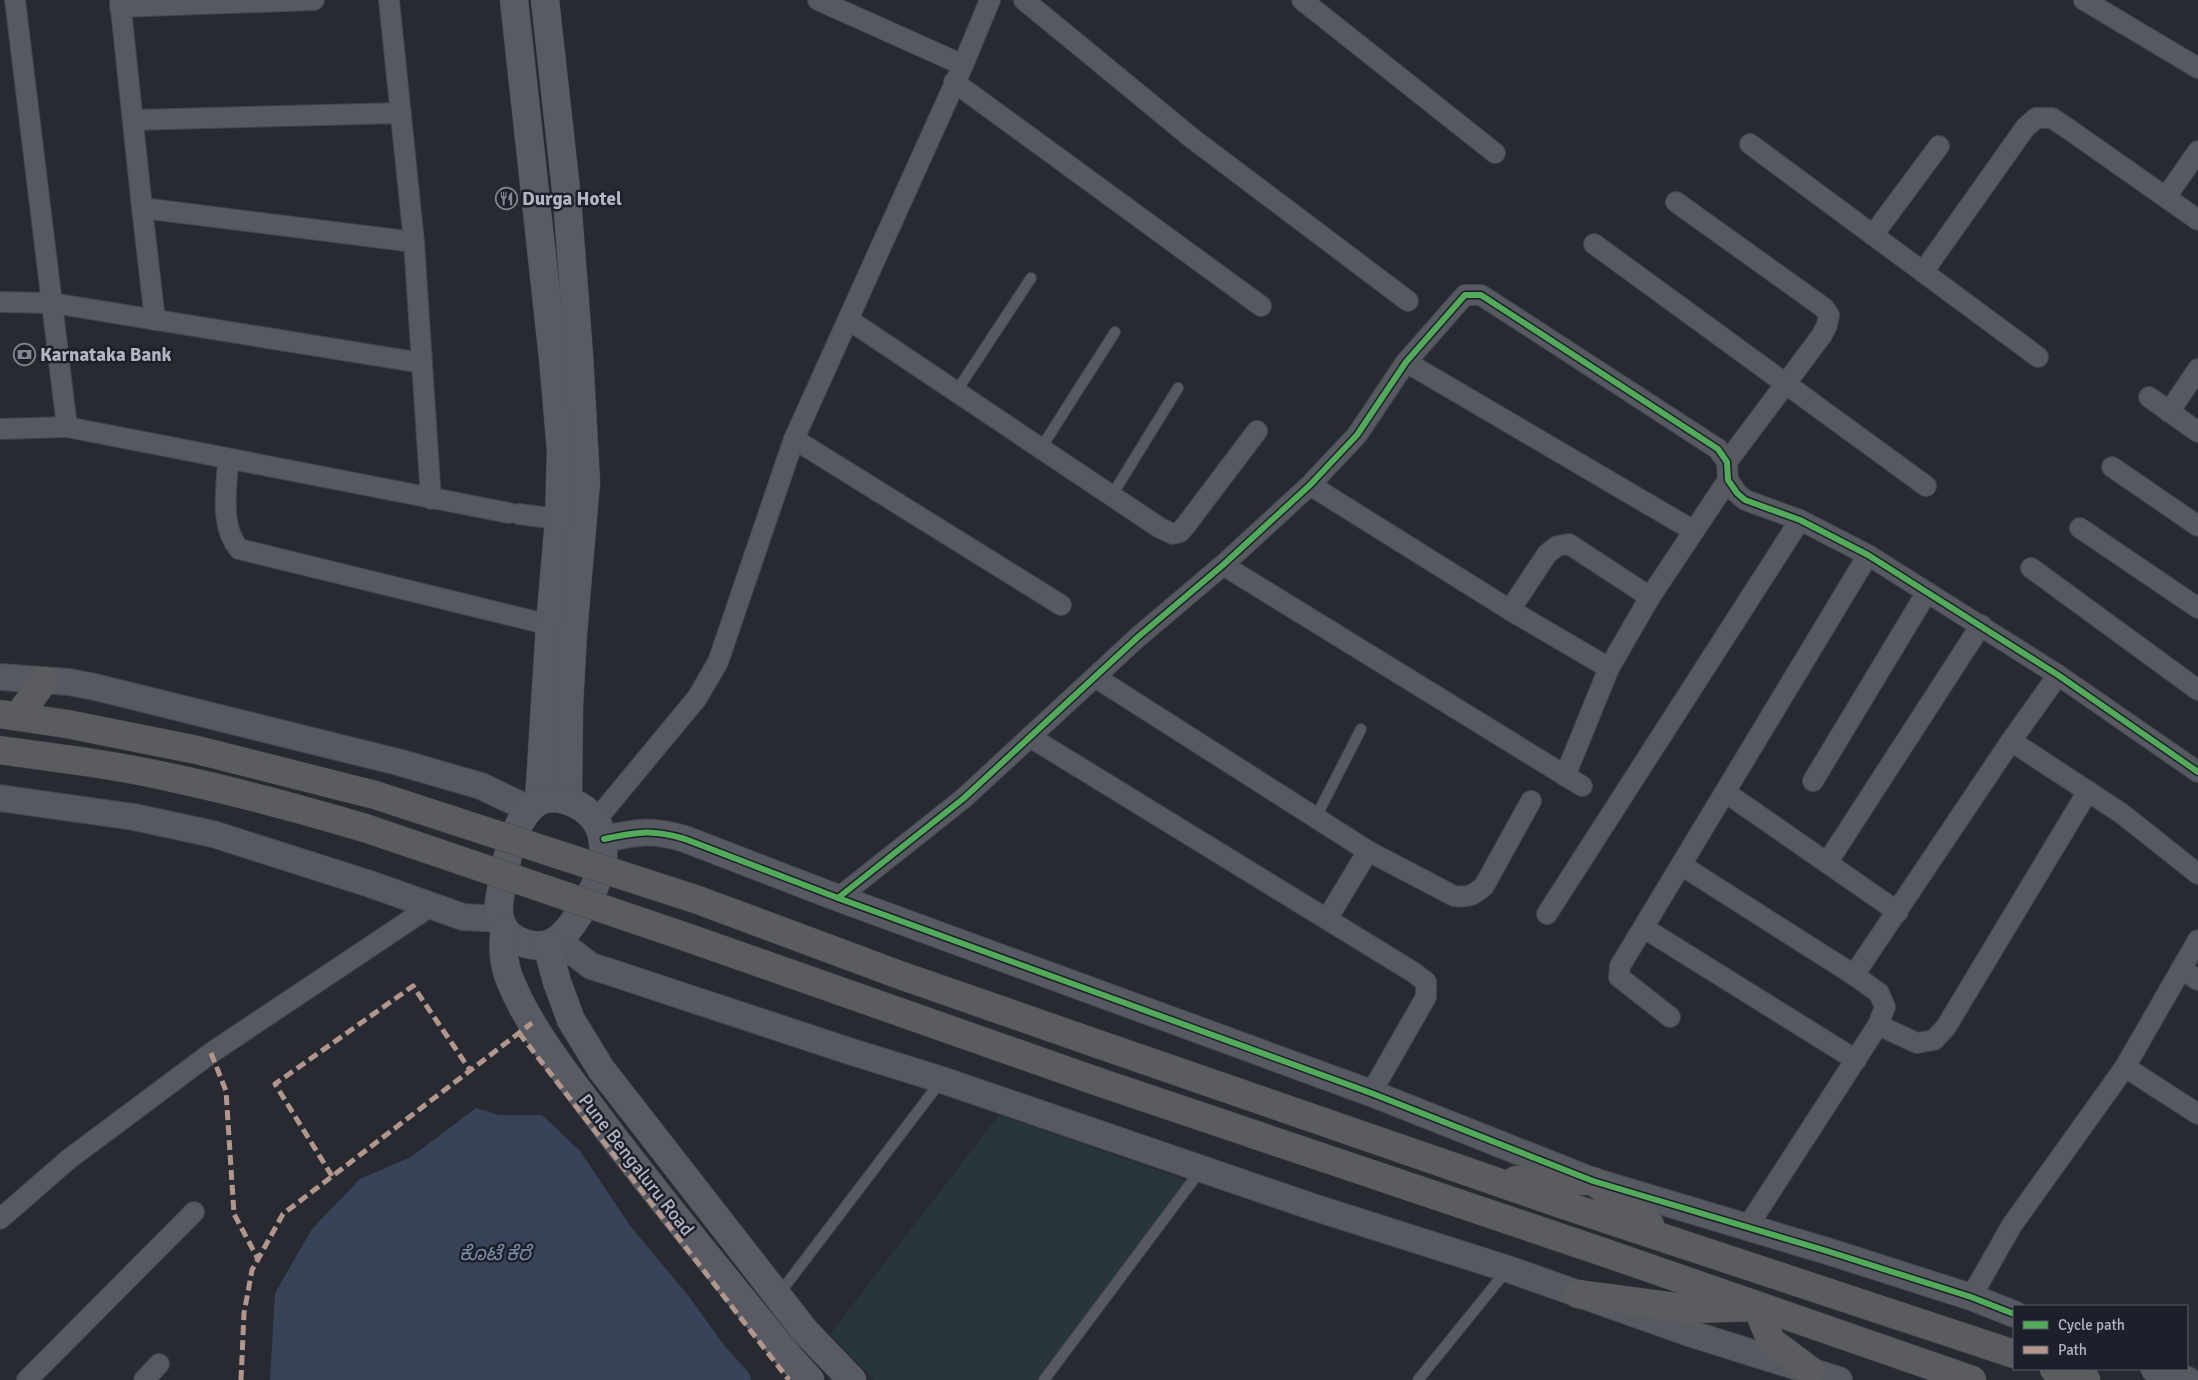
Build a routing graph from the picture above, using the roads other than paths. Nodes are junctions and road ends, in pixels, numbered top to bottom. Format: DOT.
graph roads {
  1 [pos="15,0"];
  2 [pos="314,0"];
  3 [pos="389,0"];
  4 [pos="514,0"];
  5 [pos="545,0"];
  6 [pos="818,0"];
  7 [pos="990,0"];
  8 [pos="1024,0"];
  9 [pos="1302,0"];
  10 [pos="2084,0"];
  11 [pos="120,4"];
  12 [pos="2198,68"];
  13 [pos="959,73"];
  14 [pos="401,113"];
  15 [pos="133,120"];
  16 [pos="1750,144"];
  17 [pos="1940,146"];
  18 [pos="2198,151"];
  19 [pos="1495,154"];
  20 [pos="2166,197"];
  21 [pos="1676,202"];
  22 [pos="142,208"];
  23 [pos="2198,220"];
  24 [pos="1873,235"];
  25 [pos="414,242"];
  26 [pos="1594,244"];
  27 [pos="1923,272"];
  28 [pos="1031,278"];
  29 [pos="1408,301"];
  30 [pos="0,302"];
  31 [pos="52,304"];
  32 [pos="1261,306"];
  33 [pos="155,320"];
  34 [pos="848,320"];
  35 [pos="1114,332"];
  36 [pos="566,357"];
  37 [pos="2038,357"];
  38 [pos="1406,362"];
  39 [pos="422,363"];
  40 [pos="2198,369"];
  41 [pos="1786,383"];
  42 [pos="1178,388"];
  43 [pos="956,392"];
  44 [pos="2149,398"];
  45 [pos="2169,412"];
  46 [pos="67,427"];
  47 [pos="0,429"];
  48 [pos="1257,431"];
  49 [pos="2198,432"];
  50 [pos="794,439"];
  51 [pos="1041,448"];
  52 [pos="228,459"];
  53 [pos="2112,466"];
  54 [pos="1728,471"];
  55 [pos="1310,485"];
  56 [pos="1926,486"];
  57 [pos="1112,496"];
  58 [pos="431,499"];
  59 [pos="1800,520"];
  60 [pos="572,521"];
  61 [pos="2198,526"];
  62 [pos="2080,528"];
  63 [pos="1694,531"];
  64 [pos="1868,555"];
  65 [pos="1223,565"];
  66 [pos="2031,568"];
  67 [pos="1927,592"];
  68 [pos="1650,597"];
  69 [pos="1061,605"];
  70 [pos="2198,608"];
  71 [pos="1510,610"];
  72 [pos="550,625"];
  73 [pos="1981,625"];
  74 [pos="1609,668"];
  75 [pos="2058,675"];
  76 [pos="0,676"];
  77 [pos="1095,677"];
  78 [pos="44,681"];
  79 [pos="2198,690"];
  80 [pos="9,715"];
  81 [pos="1361,730"];
  82 [pos="1030,737"];
  83 [pos="2011,741"];
  84 [pos="0,750"];
  85 [pos="2198,772"];
  86 [pos="1565,776"];
  87 [pos="1813,781"];
  88 [pos="1582,786"];
  89 [pos="2088,791"];
  90 [pos="1725,792"];
  91 [pos="0,798"];
  92 [pos="568,800"];
  93 [pos="1531,801"];
  94 [pos="534,805"];
  95 [pos="1316,818"];
  96 [pos="600,830"];
  97 [pos="1368,851"];
  98 [pos="1827,863"];
  99 [pos="1681,865"];
  100 [pos="2198,874"];
  101 [pos="838,898"];
  102 [pos="431,906"];
  103 [pos="1898,912"];
  104 [pos="1547,914"];
  105 [pos="1327,919"];
  106 [pos="502,924"];
  107 [pos="1644,928"];
  108 [pos="2198,940"];
  109 [pos="552,942"];
  110 [pos="2180,969"];
  111 [pos="1854,975"];
  112 [pos="2198,980"];
  113 [pos="1670,1016"];
  114 [pos="1878,1026"];
  115 [pos="1856,1060"];
  116 [pos="2124,1067"];
  117 [pos="942,1080"];
  118 [pos="1371,1093"];
  119 [pos="2198,1114"];
  120 [pos="1201,1170"];
  121 [pos="1494,1180"];
  122 [pos="1593,1181"];
  123 [pos="194,1212"];
  124 [pos="0,1219"];
  125 [pos="1748,1226"];
  126 [pos="1664,1238"];
  127 [pos="1508,1269"];
  128 [pos="1578,1294"];
  129 [pos="778,1295"];
  130 [pos="1971,1297"];
  131 [pos="1757,1307"];
  132 [pos="2013,1314"];
  133 [pos="2013,1354"];
  134 [pos="159,1364"];
  135 [pos="2057,1370"];
  136 [pos="2157,1370"];
  137 [pos="1811,1371"];
  138 [pos="27,1380"];
  139 [pos="144,1380"];
  140 [pos="810,1380"];
  141 [pos="852,1380"];
  142 [pos="1044,1380"];
  143 [pos="1418,1380"];
  144 [pos="1839,1380"];
  145 [pos="1972,1380"];
  146 [pos="2086,1380"];
  147 [pos="2188,1380"];
  1 -- 31 [label="street"];
  2 -- 11 [label="street"];
  3 -- 14 [label="street"];
  4 -- 36 [label="main road"];
  5 -- 36 [label="main road"];
  6 -- 13 [label="street"];
  7 -- 13 [label="street"];
  8 -- 29 [label="street"];
  9 -- 19 [label="street"];
  10 -- 12 [label="street"];
  11 -- 15 [label="street"];
  13 -- 32 [label="street"];
  13 -- 34 [label="street"];
  14 -- 15 [label="street"];
  14 -- 25 [label="street"];
  15 -- 22 [label="street"];
  16 -- 24 [label="street"];
  17 -- 24 [label="street"];
  18 -- 20 [label="street"];
  20 -- 23 [label="street"];
  20 -- 27 [label="street"];
  21 -- 41 [label="street"];
  22 -- 25 [label="street"];
  22 -- 33 [label="street"];
  24 -- 27 [label="street"];
  25 -- 39 [label="street"];
  26 -- 41 [label="street"];
  27 -- 37 [label="street"];
  28 -- 43 [label="lane"];
  30 -- 31 [label="street"];
  31 -- 33 [label="street"];
  31 -- 46 [label="street"];
  33 -- 39 [label="street"];
  34 -- 43 [label="street"];
  34 -- 50 [label="street"];
  35 -- 51 [label="lane"];
  36 -- 60 [label="main road"];
  38 -- 54 [label="street"];
  38 -- 55 [label="street"];
  38 -- 63 [label="street"];
  39 -- 58 [label="street"];
  40 -- 45 [label="street"];
  41 -- 54 [label="street"];
  41 -- 56 [label="street"];
  42 -- 57 [label="lane"];
  43 -- 51 [label="street"];
  44 -- 45 [label="street"];
  45 -- 49 [label="street"];
  46 -- 47 [label="street"];
  46 -- 52 [label="street"];
  48 -- 57 [label="street"];
  50 -- 69 [label="street"];
  50 -- 96 [label="street"];
  51 -- 57 [label="street"];
  52 -- 58 [label="street"];
  52 -- 72 [label="street"];
  53 -- 61 [label="street"];
  54 -- 59 [label="street"];
  54 -- 63 [label="street"];
  55 -- 65 [label="street"];
  55 -- 71 [label="street"];
  58 -- 60 [label="street"];
  59 -- 64 [label="street"];
  59 -- 104 [label="street"];
  60 -- 72 [label="main road"];
  60 -- 92 [label="main road"];
  62 -- 70 [label="street"];
  63 -- 68 [label="street"];
  64 -- 67 [label="street"];
  64 -- 90 [label="street"];
  65 -- 77 [label="street"];
  65 -- 86 [label="street"];
  66 -- 79 [label="street"];
  67 -- 73 [label="street"];
  67 -- 87 [label="street"];
  68 -- 71 [label="street"];
  68 -- 74 [label="street"];
  71 -- 74 [label="street"];
  72 -- 94 [label="main road"];
  73 -- 75 [label="street"];
  73 -- 98 [label="street"];
  74 -- 86 [label="street"];
  75 -- 83 [label="street"];
  75 -- 85 [label="street"];
  76 -- 78 [label="street"];
  77 -- 82 [label="street"];
  77 -- 95 [label="street"];
  78 -- 80 [label="highway"];
  78 -- 94 [label="street"];
  80 -- 121 [label="highway, bridge"];
  81 -- 95 [label="lane"];
  82 -- 101 [label="street"];
  82 -- 105 [label="street"];
  83 -- 89 [label="street"];
  83 -- 103 [label="street"];
  84 -- 131 [label="highway, bridge"];
  86 -- 88 [label="street"];
  89 -- 100 [label="street"];
  89 -- 114 [label="street"];
  90 -- 98 [label="street"];
  90 -- 99 [label="street"];
  91 -- 102 [label="street"];
  92 -- 94 [label="main road"];
  92 -- 96 [label="main road"];
  93 -- 97 [label="street"];
  94 -- 106 [label="main road"];
  95 -- 97 [label="street"];
  96 -- 101 [label="street"];
  96 -- 109 [label="main road"];
  97 -- 105 [label="street"];
  98 -- 103 [label="street"];
  99 -- 107 [label="street"];
  99 -- 111 [label="street"];
  101 -- 118 [label="street"];
  102 -- 106 [label="street"];
  102 -- 124 [label="street"];
  103 -- 111 [label="street"];
  105 -- 118 [label="street"];
  106 -- 109 [label="main road"];
  106 -- 140 [label="main road, Pune Bengaluru Road"];
  107 -- 113 [label="street"];
  107 -- 115 [label="street"];
  108 -- 110 [label="street"];
  109 -- 117 [label="street"];
  109 -- 129 [label="main road, Pune Bengaluru Road"];
  110 -- 112 [label="street"];
  110 -- 116 [label="street"];
  111 -- 114 [label="street"];
  114 -- 115 [label="street"];
  115 -- 125 [label="street"];
  116 -- 119 [label="street"];
  116 -- 130 [label="street"];
  117 -- 120 [label="street"];
  117 -- 129 [label="lane"];
  118 -- 122 [label="street"];
  120 -- 127 [label="street"];
  120 -- 142 [label="lane"];
  121 -- 122 [label="highway"];
  121 -- 126 [label="highway"];
  122 -- 125 [label="street"];
  122 -- 126 [label="highway"];
  123 -- 138 [label="street"];
  125 -- 130 [label="street"];
  126 -- 133 [label="highway"];
  127 -- 128 [label="street"];
  127 -- 143 [label="lane"];
  128 -- 131 [label="highway"];
  128 -- 137 [label="street"];
  129 -- 141 [label="main road, Pune Bengaluru Road"];
  130 -- 132 [label="street"];
  131 -- 137 [label="highway"];
  131 -- 145 [label="highway"];
  134 -- 139 [label="street"];
  135 -- 146 [label="highway"];
  136 -- 147 [label="street"];
  137 -- 144 [label="street"];
}
